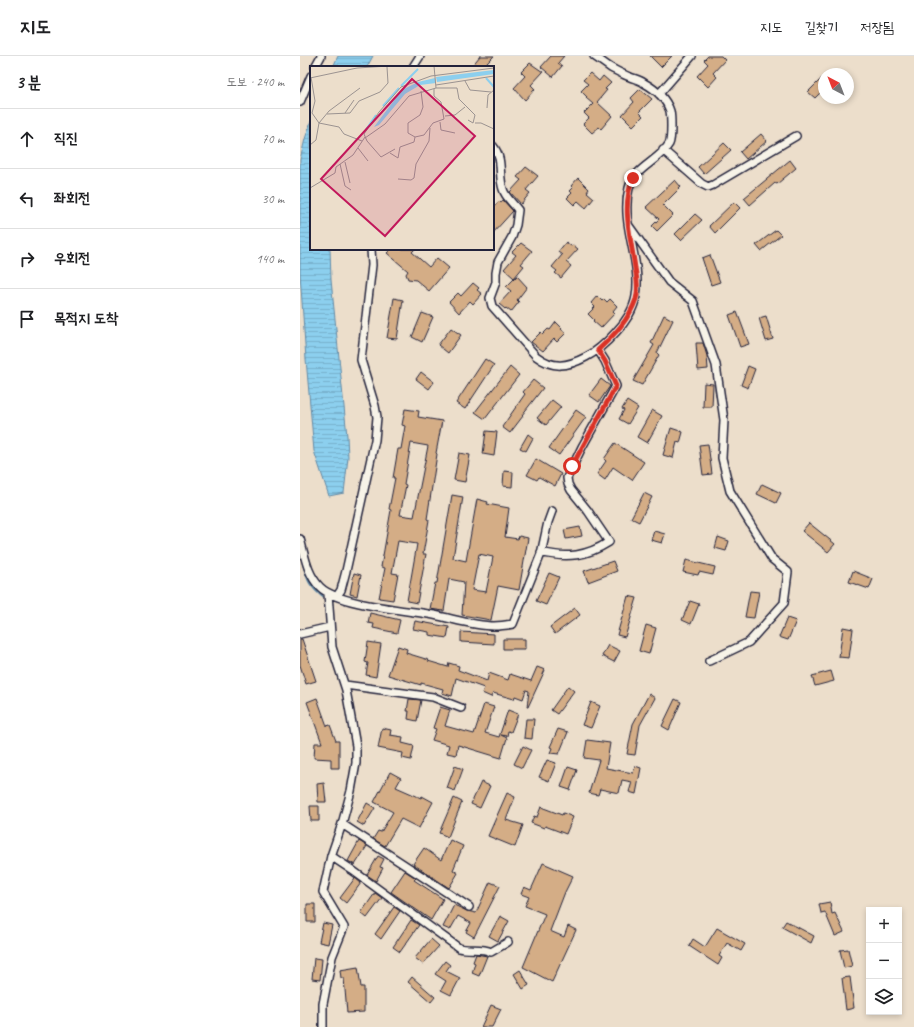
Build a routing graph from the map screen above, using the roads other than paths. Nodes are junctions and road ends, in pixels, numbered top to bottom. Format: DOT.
graph roads {
  1 [pos="321,56"];
  2 [pos="420,56"];
  3 [pos="594,56"];
  4 [pos="692,56"];
  5 [pos="316,66"];
  6 [pos="414,66"];
  7 [pos="310,78"];
  8 [pos="659,94"];
  9 [pos="300,102"];
  10 [pos="796,136"];
  11 [pos="494,147"];
  12 [pos="663,150"];
  13 [pos="627,224"];
  14 [pos="371,250"];
  15 [pos="598,350"];
  16 [pos="552,511"];
  17 [pos="300,539"];
  18 [pos="542,552"];
  19 [pos="328,594"];
  20 [pos="336,596"];
  21 [pos="330,627"];
  22 [pos="300,634"];
  23 [pos="710,661"];
  24 [pos="345,685"];
  25 [pos="461,708"];
  26 [pos="342,824"];
  27 [pos="331,856"];
  28 [pos="469,907"];
  29 [pos="508,942"];
  30 [pos="323,1027"];
  1 -- 5 [label="street"];
  2 -- 6 [label="street"];
  3 -- 8 [label="street"];
  4 -- 8 [label="street"];
  7 -- 9 [label="street"];
  8 -- 12 [label="street"];
  10 -- 12 [label="street"];
  11 -- 15 [label="street"];
  12 -- 13 [label="street"];
  13 -- 15 [label="street"];
  13 -- 23 [label="street"];
  14 -- 20 [label="street"];
  15 -- 18 [label="street"];
  16 -- 18 [label="street"];
  17 -- 19 [label="street"];
  18 -- 20 [label="street"];
  19 -- 20 [label="street"];
  19 -- 21 [label="street"];
  21 -- 22 [label="street"];
  21 -- 24 [label="street"];
  24 -- 25 [label="street"];
  24 -- 26 [label="street"];
  26 -- 27 [label="street"];
  26 -- 28 [label="street"];
  27 -- 29 [label="street"];
  27 -- 30 [label="street"];
}
